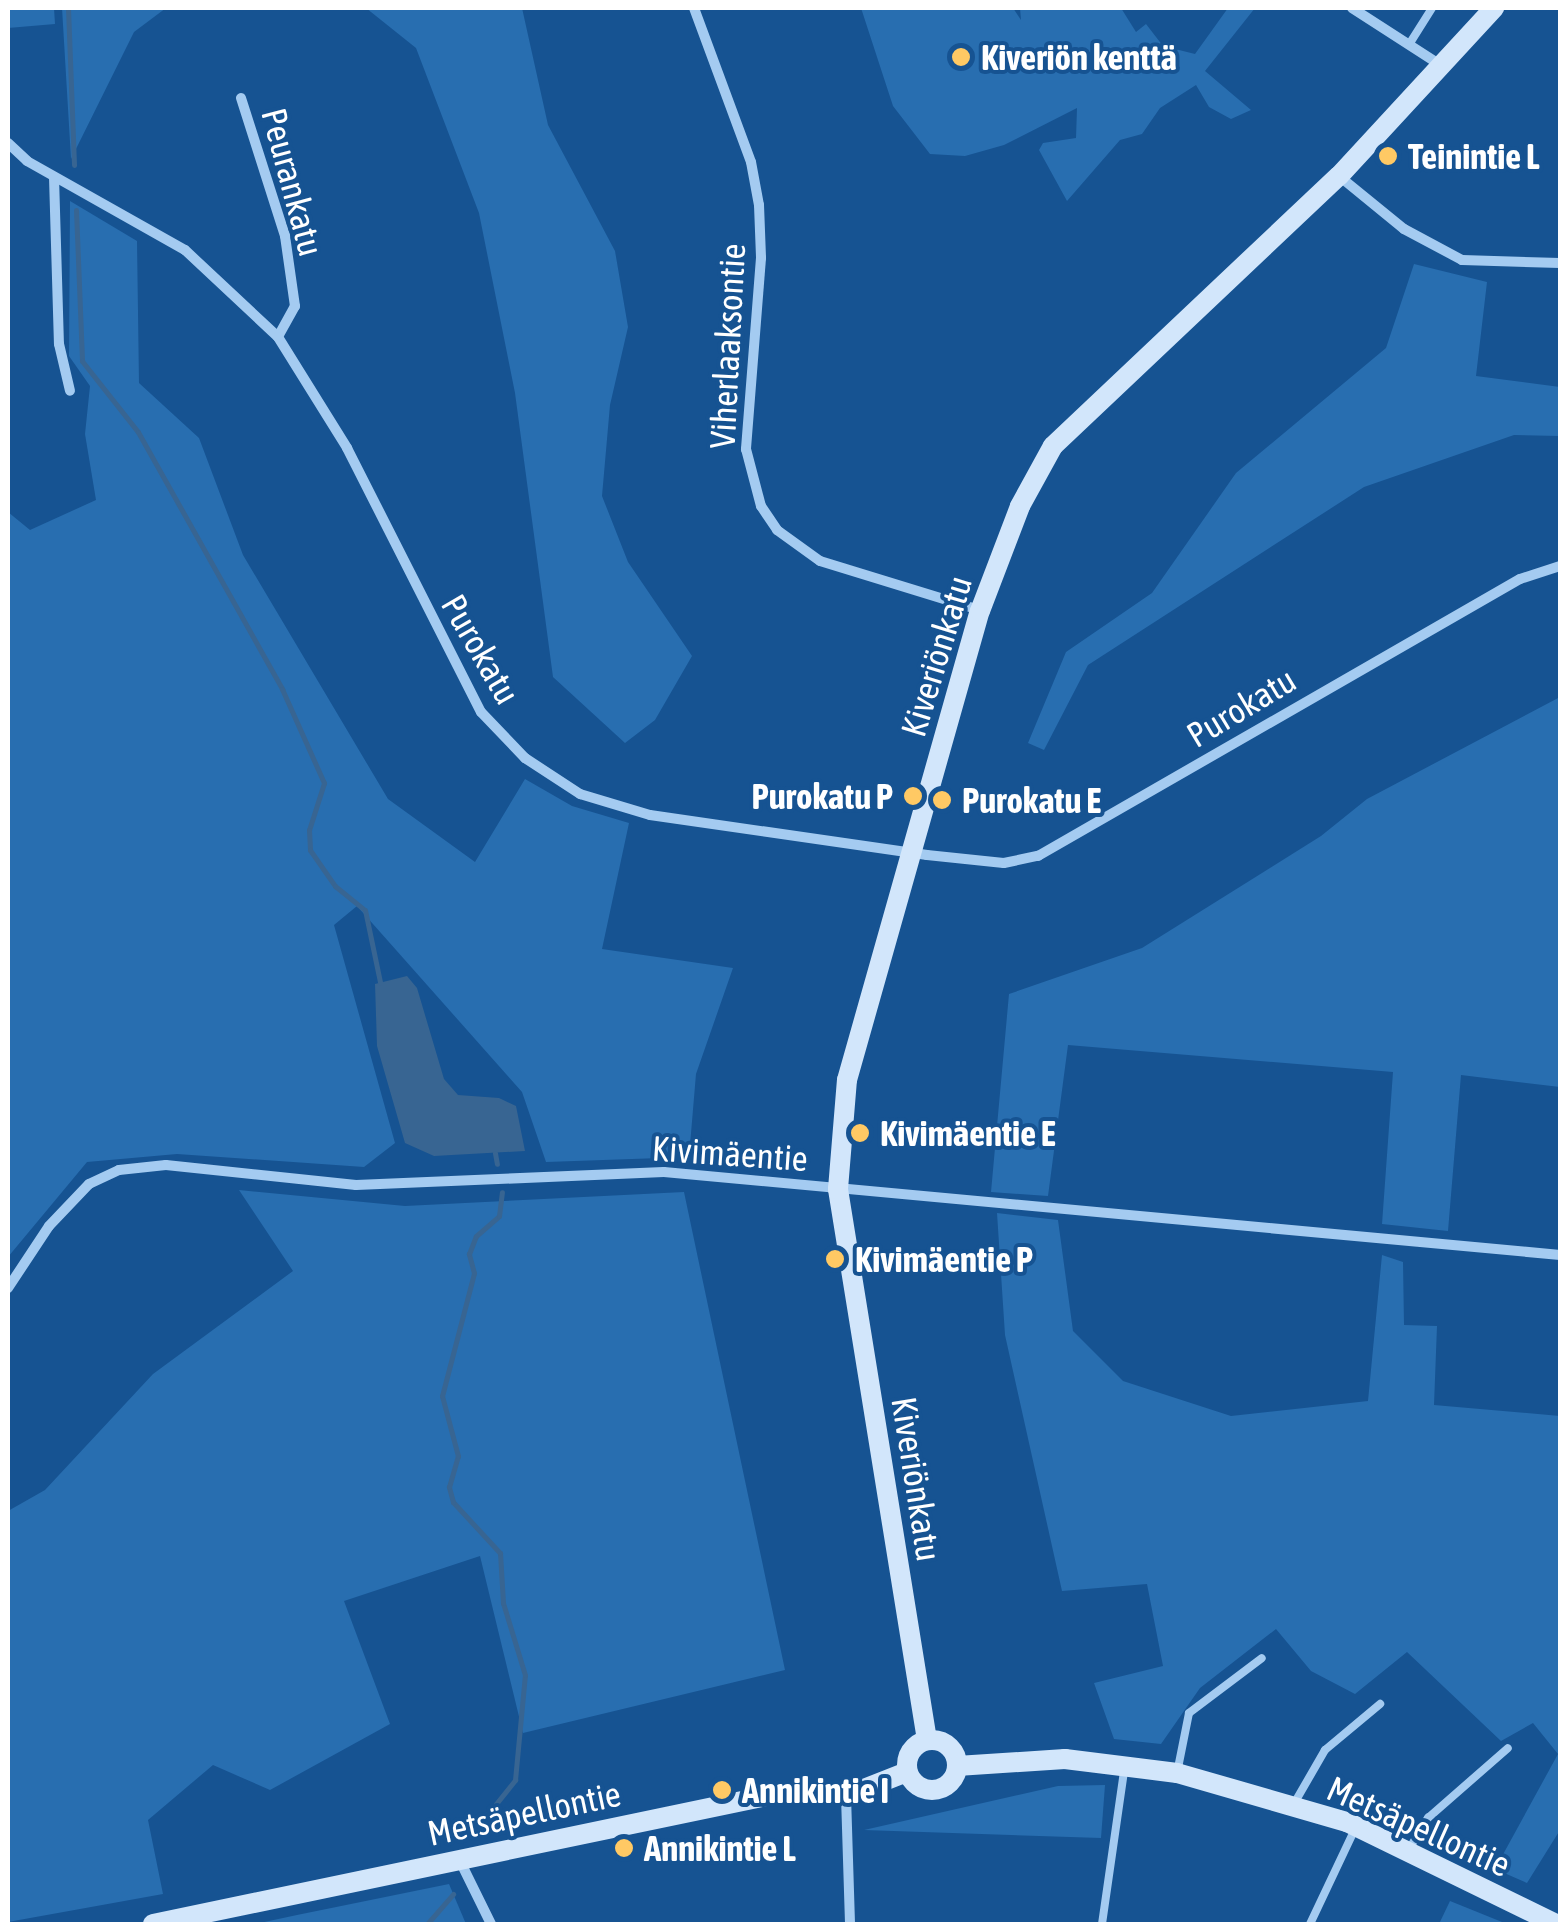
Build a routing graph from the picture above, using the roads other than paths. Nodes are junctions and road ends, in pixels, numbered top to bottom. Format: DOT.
graph roads {
  1 [pos="694,8"];
  2 [pos="1352,8"];
  3 [pos="1432,8"];
  4 [pos="1494,8"];
  5 [pos="1410,43"];
  6 [pos="1442,67"];
  7 [pos="241,98"];
  8 [pos="8,143"];
  9 [pos="1340,176"];
  10 [pos="54,177"];
  11 [pos="1560,263"];
  12 [pos="278,336"];
  13 [pos="70,391"];
  14 [pos="1560,566"];
  15 [pos="980,611"];
  16 [pos="912,852"];
  17 [pos="838,1189"];
  18 [pos="1560,1255"];
  19 [pos="8,1288"];
  20 [pos="1262,1658"];
  21 [pos="1380,1704"];
  22 [pos="927,1740"];
  23 [pos="1508,1748"];
  24 [pos="957,1766"];
  25 [pos="1124,1766"];
  26 [pos="907,1772"];
  27 [pos="1177,1773"];
  28 [pos="846,1796"];
  29 [pos="1293,1806"];
  30 [pos="1356,1826"];
  31 [pos="1408,1851"];
  32 [pos="460,1861"];
  33 [pos="153,1924"];
  34 [pos="491,1924"];
  35 [pos="850,1924"];
  36 [pos="1102,1924"];
  37 [pos="1310,1924"];
  38 [pos="1556,1924"];
  1 -- 15 [label="street, Viherlaaksontie"];
  2 -- 5 [label="street"];
  3 -- 5 [label="lane"];
  4 -- 6 [label="street, Kiveriönkatu"];
  5 -- 6 [label="street"];
  6 -- 9 [label="street, Kiveriönkatu"];
  7 -- 12 [label="street, Peurankatu"];
  8 -- 10 [label="street, Purokatu"];
  9 -- 11 [label="street"];
  9 -- 15 [label="street, Kiveriönkatu"];
  10 -- 12 [label="street, Purokatu"];
  10 -- 13 [label="street"];
  12 -- 16 [label="street, Purokatu"];
  14 -- 16 [label="street, Purokatu"];
  15 -- 16 [label="street, Kiveriönkatu"];
  16 -- 17 [label="street, Kiveriönkatu"];
  17 -- 18 [label="street, Kivimäentie"];
  17 -- 19 [label="street, Kivimäentie"];
  17 -- 22 [label="street, Kiveriönkatu"];
  20 -- 27 [label="lane"];
  21 -- 29 [label="lane"];
  22 -- 24 [label="street"];
  22 -- 26 [label="street"];
  23 -- 31 [label="lane"];
  24 -- 25 [label="street, Metsäpellontie"];
  24 -- 26 [label="street"];
  25 -- 27 [label="street, Metsäpellontie"];
  25 -- 36 [label="lane"];
  26 -- 28 [label="street, Metsäpellontie"];
  27 -- 29 [label="street, Metsäpellontie"];
  28 -- 32 [label="street, Metsäpellontie"];
  28 -- 35 [label="street"];
  29 -- 30 [label="street, Metsäpellontie"];
  30 -- 31 [label="street, Metsäpellontie"];
  30 -- 37 [label="lane"];
  31 -- 38 [label="street, Metsäpellontie"];
  32 -- 33 [label="street, Metsäpellontie"];
  32 -- 34 [label="street"];
}
